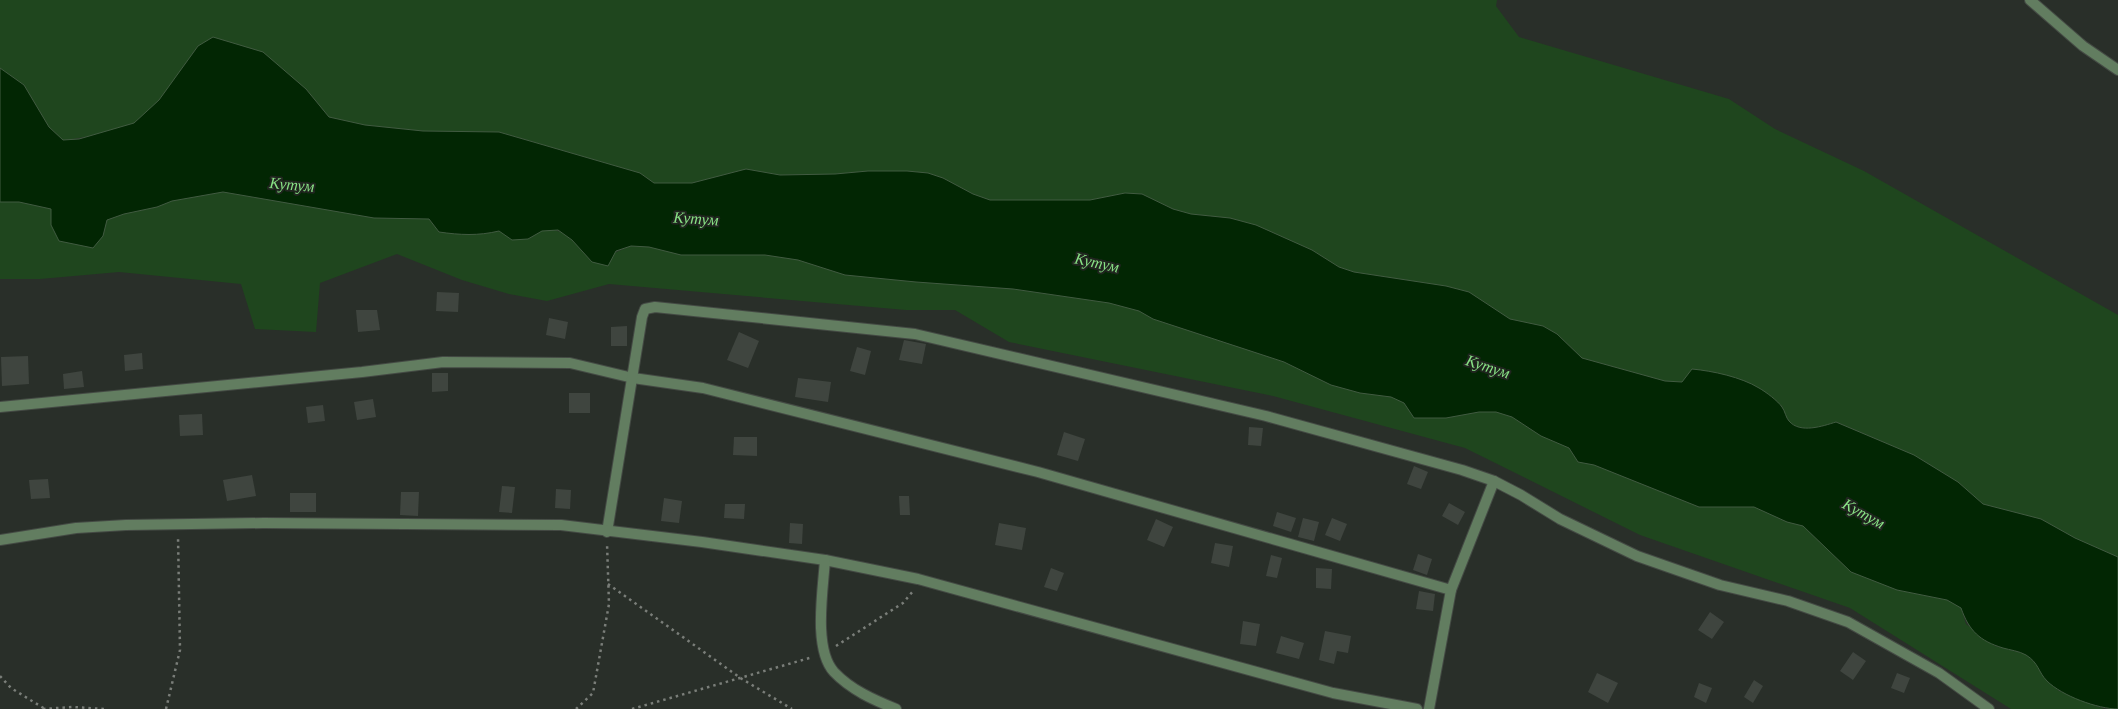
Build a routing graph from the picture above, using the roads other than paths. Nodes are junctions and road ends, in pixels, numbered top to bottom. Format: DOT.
graph roads {
  1 [pos="2030,0"];
  2 [pos="2118,70"];
  3 [pos="633,378"];
  4 [pos="0,407"];
  5 [pos="1494,481"];
  6 [pos="607,532"];
  7 [pos="0,540"];
  8 [pos="825,560"];
  9 [pos="1451,590"];
  10 [pos="896,709"];
  11 [pos="1417,709"];
  12 [pos="1429,709"];
  13 [pos="1988,709"];
  1 -- 2 [label="street"];
  3 -- 4 [label="street"];
  3 -- 5 [label="street"];
  3 -- 6 [label="street"];
  3 -- 9 [label="street"];
  5 -- 9 [label="street"];
  5 -- 13 [label="street"];
  6 -- 7 [label="street"];
  6 -- 8 [label="street"];
  8 -- 10 [label="street"];
  8 -- 11 [label="street"];
  9 -- 12 [label="street"];
}
